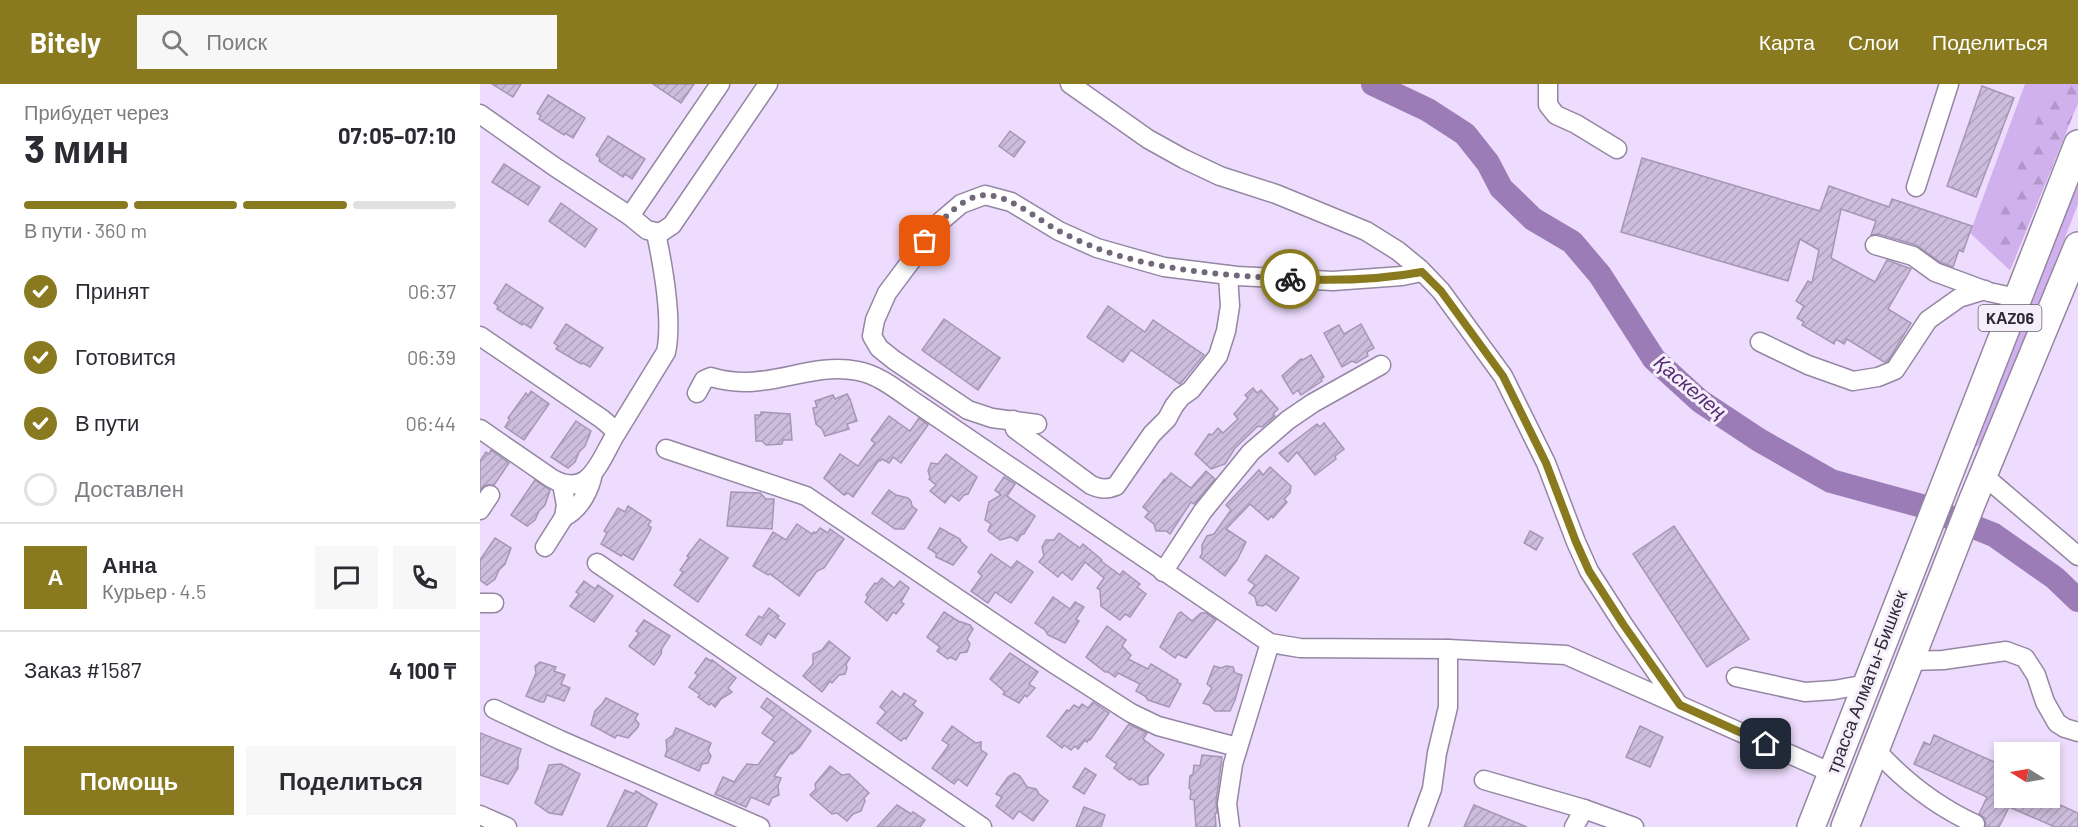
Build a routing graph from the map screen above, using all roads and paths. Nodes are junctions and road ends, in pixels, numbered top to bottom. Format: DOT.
graph roads {
  1 [pos="720,84"];
  2 [pos="768,84"];
  3 [pos="1070,84"];
  4 [pos="1548,84"];
  5 [pos="1949,84"];
  6 [pos="480,114"];
  7 [pos="2078,144"];
  8 [pos="1617,149"];
  9 [pos="1916,187"];
  10 [pos="630,216"];
  11 [pos="656,233"];
  12 [pos="1875,245"];
  13 [pos="2078,246"];
  14 [pos="1422,272"];
  15 [pos="1228,275"];
  16 [pos="1984,290"];
  17 [pos="2018,298"];
  18 [pos="480,336"];
  19 [pos="1760,342"];
  20 [pos="1381,365"];
  21 [pos="697,393"];
  22 [pos="1013,420"];
  23 [pos="1037,424"];
  24 [pos="480,429"];
  25 [pos="617,432"];
  26 [pos="666,449"];
  27 [pos="593,473"];
  28 [pos="1983,475"];
  29 [pos="562,484"];
  30 [pos="490,495"];
  31 [pos="480,510"];
  32 [pos="564,517"];
  33 [pos="545,547"];
  34 [pos="2078,556"];
  35 [pos="597,563"];
  36 [pos="1163,572"];
  37 [pos="1270,643"];
  38 [pos="1448,649"];
  39 [pos="1911,661"];
  40 [pos="1736,677"];
  41 [pos="1867,684"];
  42 [pos="1680,705"];
  43 [pos="494,709"];
  44 [pos="2078,732"];
  45 [pos="1846,738"];
  46 [pos="1236,747"];
  47 [pos="1875,749"];
  48 [pos="1832,773"];
  49 [pos="1485,780"];
  50 [pos="1584,808"];
  51 [pos="480,815"];
  52 [pos="1974,824"];
  53 [pos="507,827"];
  54 [pos="760,827"];
  55 [pos="982,827"];
  56 [pos="1230,827"];
  57 [pos="1418,827"];
  58 [pos="1574,827"];
  59 [pos="1634,827"];
  60 [pos="1811,827"];
  61 [pos="1845,827"];
  1 -- 10 [label="street"];
  2 -- 11 [label="street"];
  3 -- 14 [label="street"];
  4 -- 8 [label="street"];
  5 -- 9 [label="street"];
  6 -- 10 [label="street"];
  7 -- 17 [label="highway, KАZ06"];
  10 -- 11 [label="street"];
  11 -- 25 [label="street"];
  12 -- 16 [label="street"];
  13 -- 28 [label="highway, KАZ06"];
  14 -- 15 [label="street"];
  14 -- 42 [label="street"];
  15 -- 22 [label="street"];
  15 -- 22 [label="street"];
  16 -- 17 [label="street"];
  16 -- 19 [label="street"];
  17 -- 41 [label="highway, трасса Алматы-Бишкек / KАZ06"];
  18 -- 25 [label="street"];
  20 -- 36 [label="street"];
  21 -- 36 [label="street"];
  22 -- 23 [label="street"];
  24 -- 29 [label="street"];
  25 -- 27 [label="street"];
  26 -- 46 [label="street"];
  27 -- 29 [label="street"];
  27 -- 32 [label="street"];
  28 -- 34 [label="street"];
  28 -- 39 [label="highway, трасса Алматы-Бишкек / KАZ06"];
  29 -- 32 [label="street"];
  30 -- 31 [label="street"];
  32 -- 33 [label="street"];
  35 -- 55 [label="street"];
  36 -- 37 [label="street"];
  37 -- 38 [label="street"];
  37 -- 46 [label="street"];
  38 -- 42 [label="street"];
  38 -- 57 [label="street"];
  39 -- 44 [label="street"];
  39 -- 47 [label="highway, трасса Алматы-Бишкек / KАZ06"];
  40 -- 41 [label="street"];
  41 -- 45 [label="highway, трасса Алматы-Бишкек / KАZ06"];
  42 -- 48 [label="street"];
  43 -- 54 [label="street"];
  45 -- 47 [label="highway"];
  45 -- 48 [label="highway, трасса Алматы-Бишкек / KАZ06"];
  46 -- 56 [label="street"];
  47 -- 52 [label="street"];
  47 -- 61 [label="highway, трасса Алматы-Бишкек / KАZ06"];
  48 -- 60 [label="highway, трасса Алматы-Бишкек / KАZ06"];
  49 -- 50 [label="street"];
  50 -- 58 [label="street"];
  50 -- 59 [label="street"];
  51 -- 53 [label="street"];
}
